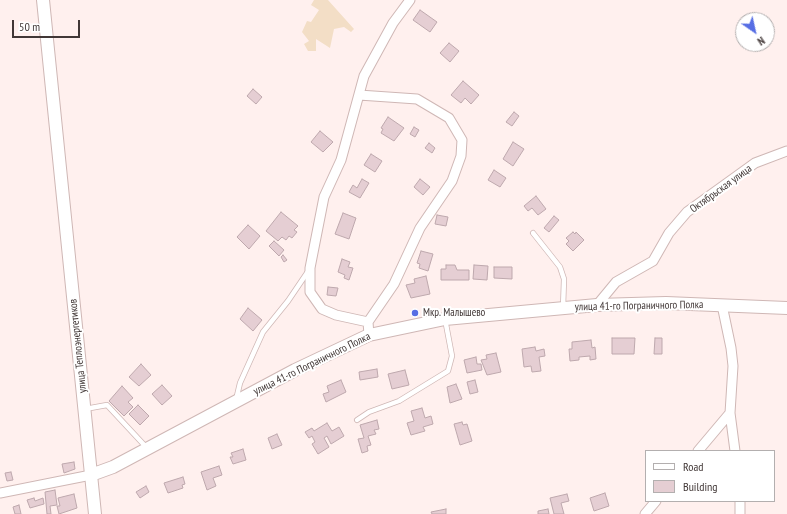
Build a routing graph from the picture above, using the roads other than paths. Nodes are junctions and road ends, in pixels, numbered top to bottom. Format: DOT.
graph roads {
  1 [pos="43,0"];
  2 [pos="410,0"];
  3 [pos="359,95"];
  4 [pos="787,151"];
  5 [pos="533,233"];
  6 [pos="310,268"];
  7 [pos="597,305"];
  8 [pos="722,305"];
  9 [pos="564,308"];
  10 [pos="787,308"];
  11 [pos="445,319"];
  12 [pos="368,322"];
  13 [pos="369,335"];
  14 [pos="235,402"];
  15 [pos="84,409"];
  16 [pos="730,413"];
  17 [pos="357,420"];
  18 [pos="148,449"];
  19 [pos="699,450"];
  20 [pos="735,450"];
  21 [pos="90,475"];
  22 [pos="0,493"];
  23 [pos="655,502"];
  24 [pos="740,502"];
  25 [pos="95,514"];
  26 [pos="645,514"];
  27 [pos="740,514"];
  1 -- 15 [label="street, улица Теплоэнергетиков"];
  2 -- 3 [label="street"];
  3 -- 6 [label="street"];
  3 -- 12 [label="street"];
  4 -- 7 [label="street, Октябрьская улица"];
  5 -- 9 [label="lane"];
  6 -- 12 [label="street"];
  6 -- 14 [label="lane"];
  7 -- 8 [label="street, улица 41-го Пограничного Полка"];
  7 -- 9 [label="street, улица 41-го Пограничного Полка"];
  8 -- 10 [label="street, улица 41-го Пограничного Полка"];
  8 -- 16 [label="street"];
  9 -- 11 [label="street, улица 41-го Пограничного Полка"];
  11 -- 13 [label="street, улица 41-го Пограничного Полка"];
  11 -- 17 [label="lane"];
  12 -- 13 [label="street"];
  13 -- 14 [label="street, улица 41-го Пограничного Полка"];
  14 -- 18 [label="street, улица 41-го Пограничного Полка"];
  15 -- 18 [label="lane"];
  15 -- 21 [label="street, улица Теплоэнергетиков"];
  16 -- 19 [label="street"];
  16 -- 20 [label="street"];
  18 -- 21 [label="street, улица 41-го Пограничного Полка"];
  21 -- 22 [label="street, улица 41-го Пограничного Полка"];
  21 -- 25 [label="street, улица Теплоэнергетиков"];
  23 -- 26 [label="street"];
  24 -- 27 [label="street"];
}
